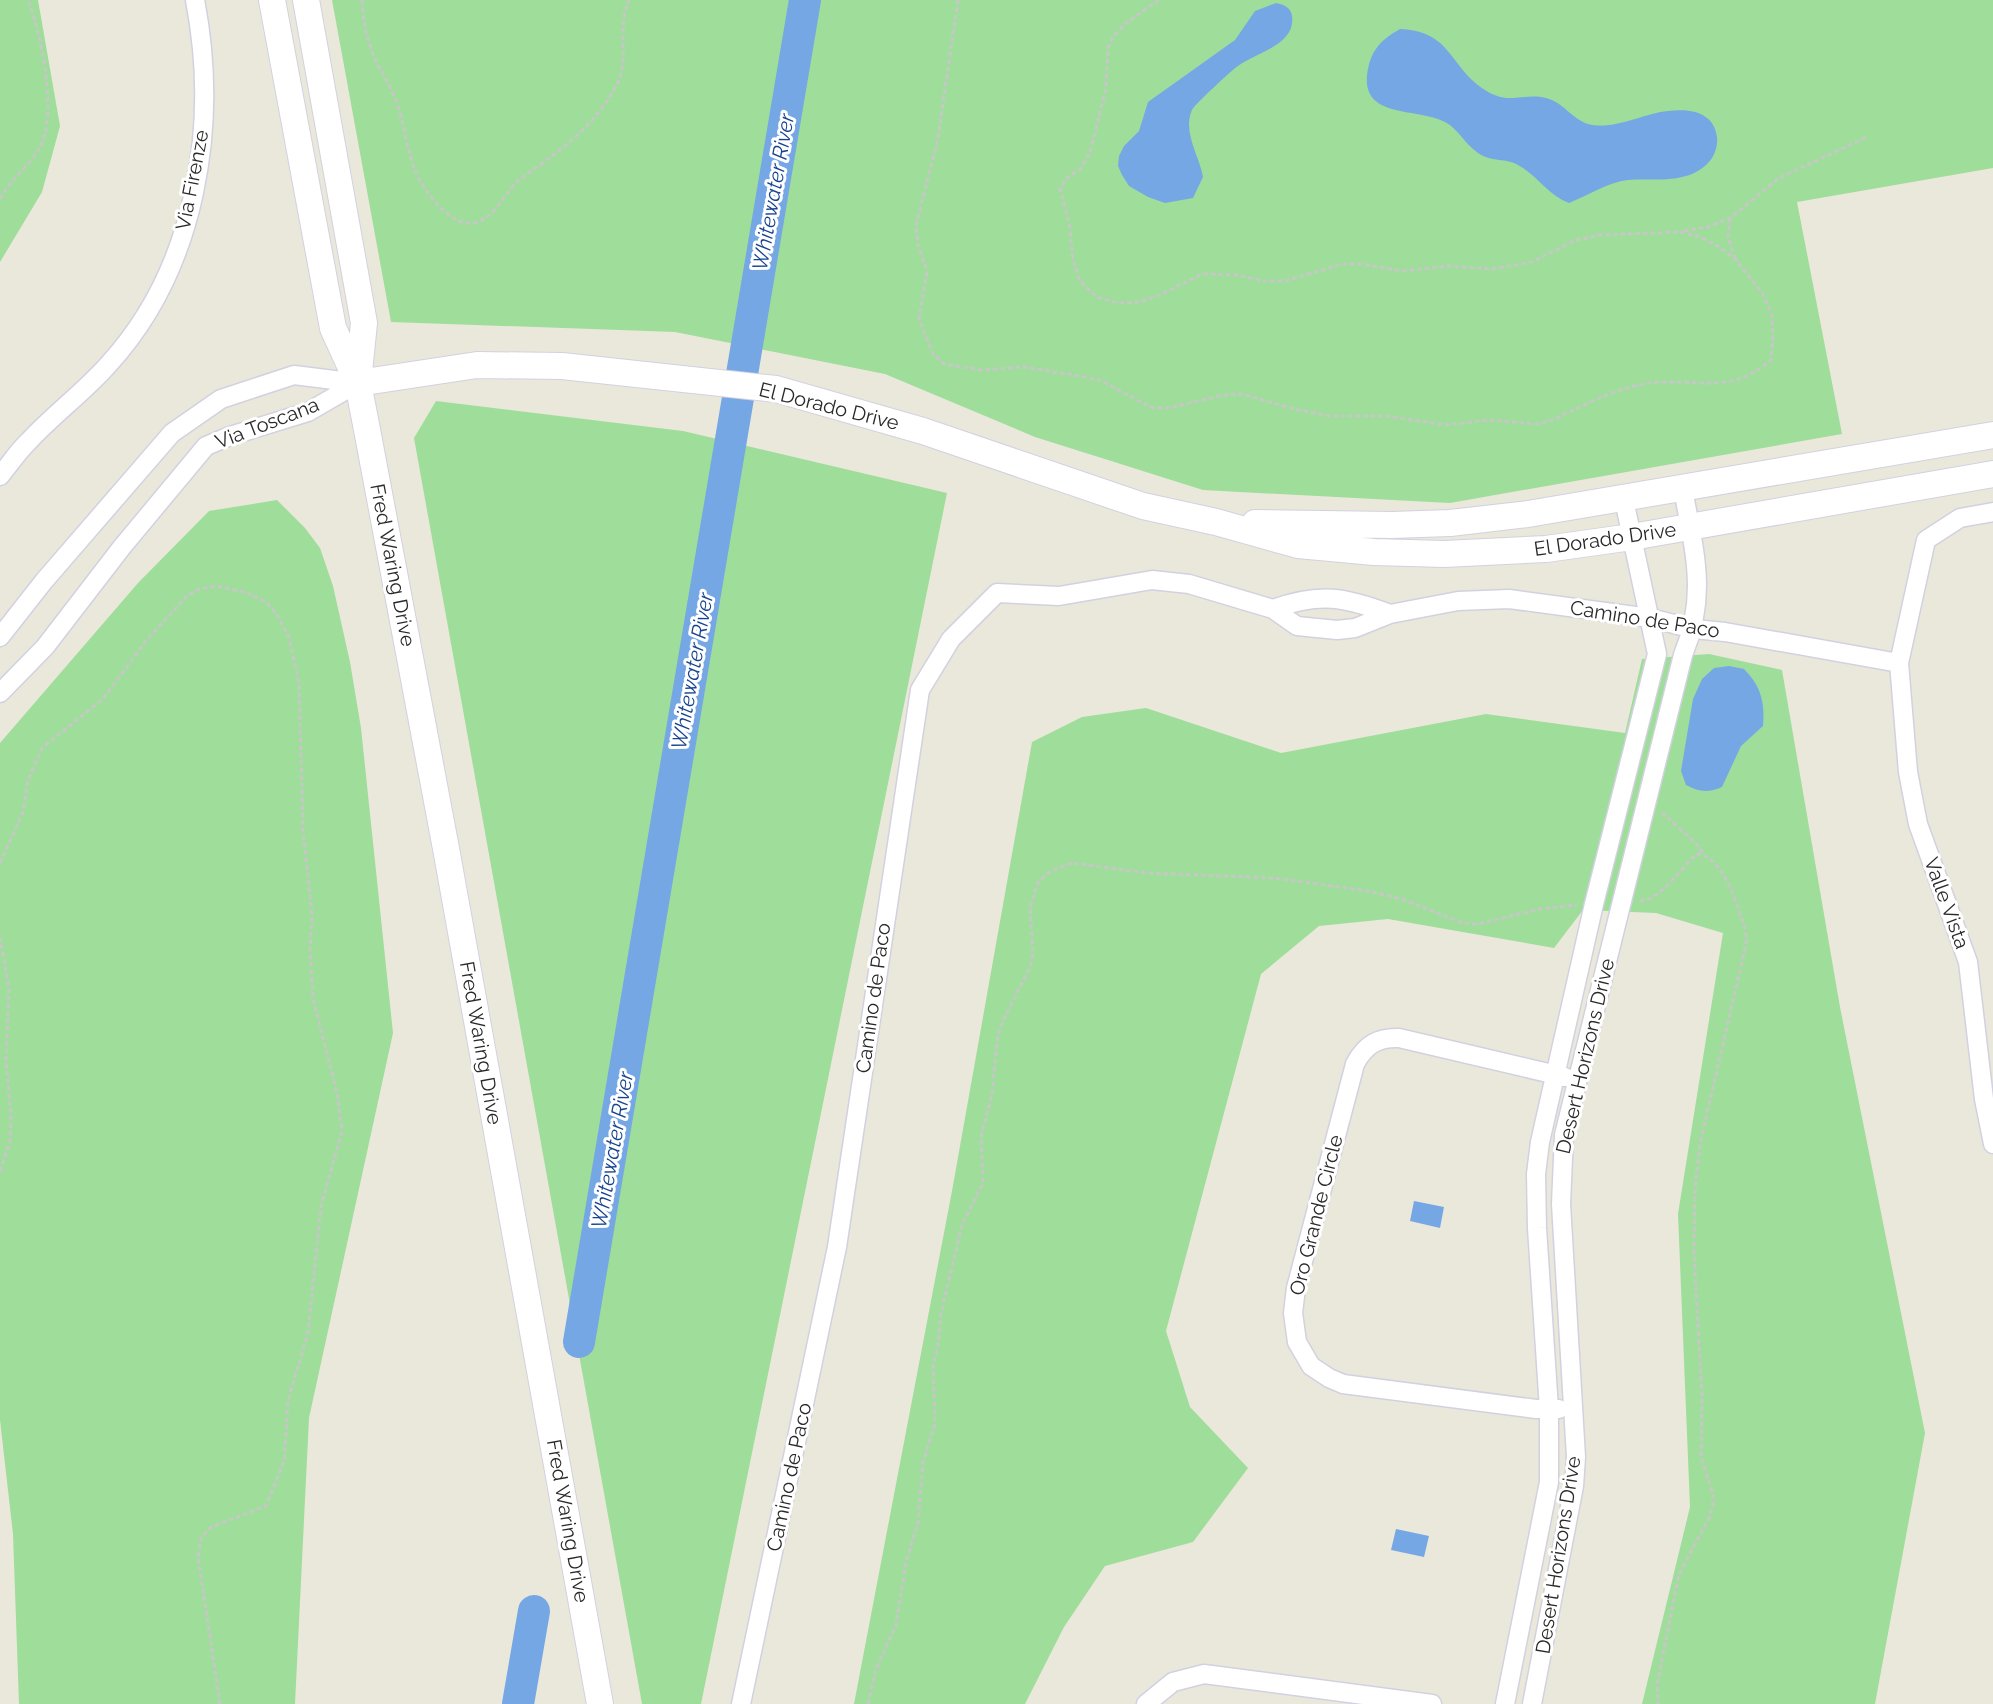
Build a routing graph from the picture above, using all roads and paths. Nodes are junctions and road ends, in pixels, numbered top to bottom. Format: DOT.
graph roads {
  1 [pos="28,0"];
  2 [pos="195,0"];
  3 [pos="272,0"];
  4 [pos="306,0"];
  5 [pos="362,0"];
  6 [pos="629,0"];
  7 [pos="958,0"];
  8 [pos="1159,0"];
  9 [pos="1867,137"];
  10 [pos="0,199"];
  11 [pos="1730,218"];
  12 [pos="1682,232"];
  13 [pos="1736,260"];
  14 [pos="358,383"];
  15 [pos="1993,435"];
  16 [pos="1993,474"];
  17 [pos="0,476"];
  18 [pos="1683,489"];
  19 [pos="1624,500"];
  20 [pos="1993,512"];
  21 [pos="1216,522"];
  22 [pos="1690,526"];
  23 [pos="1632,537"];
  24 [pos="1273,609"];
  25 [pos="1390,614"];
  26 [pos="1650,618"];
  27 [pos="1694,629"];
  28 [pos="0,637"];
  29 [pos="1899,663"];
  30 [pos="0,693"];
  31 [pos="1647,803"];
  32 [pos="1703,854"];
  33 [pos="0,863"];
  34 [pos="1632,902"];
  35 [pos="1584,904"];
  36 [pos="0,937"];
  37 [pos="1555,1074"];
  38 [pos="1576,1080"];
  39 [pos="1993,1144"];
  40 [pos="0,1172"];
  41 [pos="1549,1409"];
  42 [pos="1575,1409"];
  43 [pos="220,1704"];
  44 [pos="600,1704"];
  45 [pos="741,1704"];
  46 [pos="868,1704"];
  47 [pos="1146,1704"];
  48 [pos="1432,1704"];
  49 [pos="1505,1704"];
  50 [pos="1532,1704"];
  51 [pos="1658,1704"];
  1 -- 10 [label="path"];
  2 -- 17 [label="street, Via Firenze"];
  3 -- 14 [label="main road, Fred Waring Drive"];
  4 -- 14 [label="main road, Fred Waring Drive"];
  5 -- 6 [label="path"];
  7 -- 13 [label="path"];
  8 -- 12 [label="path"];
  9 -- 11 [label="path"];
  11 -- 12 [label="path"];
  11 -- 13 [label="path"];
  12 -- 13 [label="path"];
  14 -- 21 [label="main road, El Dorado Drive"];
  14 -- 28 [label="street, Via Toscana"];
  14 -- 30 [label="street, Via Toscana"];
  14 -- 44 [label="main road, Fred Waring Drive"];
  15 -- 18 [label="main road, El Dorado Drive"];
  16 -- 22 [label="main road, El Dorado Drive"];
  18 -- 19 [label="main road, El Dorado Drive"];
  18 -- 22 [label="street, Desert Horizons Drive"];
  19 -- 21 [label="main road, El Dorado Drive"];
  19 -- 23 [label="street, Desert Horizons Drive"];
  20 -- 29 [label="street, Valle Vista"];
  21 -- 23 [label="main road, El Dorado Drive"];
  22 -- 23 [label="main road, El Dorado Drive"];
  22 -- 27 [label="street, Desert Horizons Drive"];
  23 -- 26 [label="street, Desert Horizons Drive"];
  24 -- 25 [label="street, Camino de Paco"];
  24 -- 25 [label="street, Camino de Paco"];
  24 -- 45 [label="street, Camino de Paco"];
  25 -- 26 [label="street, Camino de Paco"];
  26 -- 27 [label="street, Camino de Paco"];
  26 -- 37 [label="street, Desert Horizons Drive"];
  27 -- 29 [label="street, Camino de Paco"];
  27 -- 31 [label="street, Desert Horizons Drive"];
  29 -- 39 [label="street, Valle Vista"];
  31 -- 32 [label="path"];
  31 -- 38 [label="street, Desert Horizons Drive"];
  32 -- 34 [label="path"];
  32 -- 51 [label="path"];
  33 -- 43 [label="path"];
  35 -- 46 [label="path"];
  36 -- 40 [label="path"];
  37 -- 38 [label="street, Oro Grande Circle"];
  37 -- 41 [label="street, Desert Horizons Drive"];
  37 -- 41 [label="street, Oro Grande Circle"];
  38 -- 42 [label="street, Desert Horizons Drive"];
  41 -- 42 [label="street, Oro Grande Circle"];
  41 -- 49 [label="street, Desert Horizons Drive"];
  42 -- 50 [label="street, Desert Horizons Drive"];
  47 -- 48 [label="street"];
}
